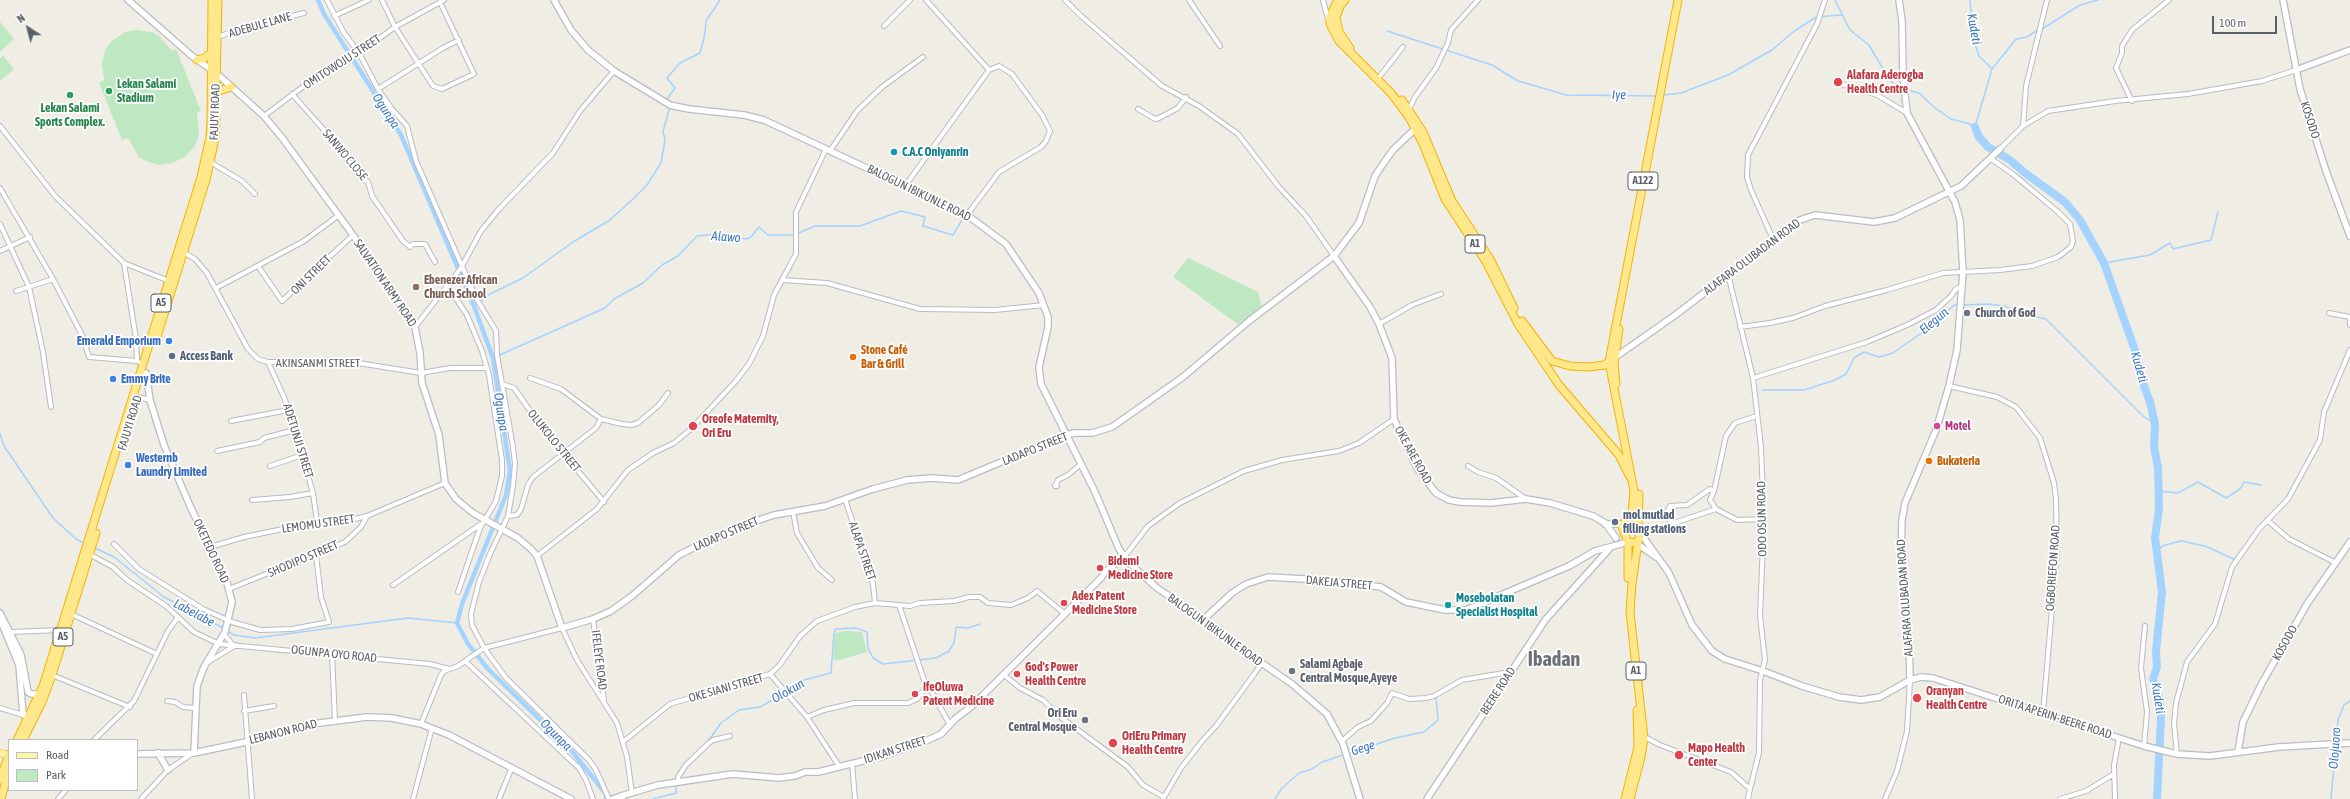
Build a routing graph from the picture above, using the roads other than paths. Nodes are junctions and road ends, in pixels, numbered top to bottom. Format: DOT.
graph roads {
  1 [pos="128,0"];
  2 [pos="212,0"];
  3 [pos="218,0"];
  4 [pos="327,0"];
  5 [pos="369,0"];
  6 [pos="382,0"];
  7 [pos="554,0"];
  8 [pos="910,0"];
  9 [pos="926,0"];
  10 [pos="1065,0"];
  11 [pos="1189,0"];
  12 [pos="1322,0"];
  13 [pos="1338,0"];
  14 [pos="1345,0"];
  15 [pos="1478,0"];
  16 [pos="1678,0"];
  17 [pos="1682,0"];
  18 [pos="1825,0"];
  19 [pos="1899,0"];
  20 [pos="2047,0"];
  21 [pos="2169,0"];
  22 [pos="2283,0"];
  23 [pos="438,2"];
  24 [pos="304,13"];
  25 [pos="334,16"];
  26 [pos="1330,24"];
  27 [pos="884,26"];
  28 [pos="395,27"];
  29 [pos="217,37"];
  30 [pos="459,40"];
  31 [pos="1220,46"];
  32 [pos="1403,47"];
  33 [pos="2350,50"];
  34 [pos="212,52"];
  35 [pos="357,54"];
  36 [pos="923,57"];
  37 [pos="197,60"];
  38 [pos="418,64"];
  39 [pos="988,70"];
  40 [pos="2296,70"];
  41 [pos="214,71"];
  42 [pos="614,71"];
  43 [pos="1380,76"];
  44 [pos="1841,84"];
  45 [pos="230,87"];
  46 [pos="378,89"];
  47 [pos="216,92"];
  48 [pos="292,94"];
  49 [pos="1186,97"];
  50 [pos="1661,100"];
  51 [pos="2132,101"];
  52 [pos="1138,109"];
  53 [pos="1409,109"];
  54 [pos="1907,113"];
  55 [pos="264,116"];
  56 [pos="0,126"];
  57 [pos="2023,126"];
  58 [pos="1416,129"];
  59 [pos="2000,149"];
  60 [pos="828,150"];
  61 [pos="1992,157"];
  62 [pos="210,162"];
  63 [pos="905,186"];
  64 [pos="0,188"];
  65 [pos="1951,192"];
  66 [pos="255,194"];
  67 [pos="1453,208"];
  68 [pos="339,215"];
  69 [pos="967,215"];
  70 [pos="0,224"];
  71 [pos="2350,233"];
  72 [pos="353,235"];
  73 [pos="30,237"];
  74 [pos="1773,239"];
  75 [pos="10,246"];
  76 [pos="0,251"];
  77 [pos="180,251"];
  78 [pos="1334,256"];
  79 [pos="435,262"];
  80 [pos="124,263"];
  81 [pos="258,266"];
  82 [pos="462,266"];
  83 [pos="1964,272"];
  84 [pos="1728,274"];
  85 [pos="53,279"];
  86 [pos="782,280"];
  87 [pos="171,282"];
  88 [pos="447,285"];
  89 [pos="29,287"];
  90 [pos="1962,287"];
  91 [pos="216,288"];
  92 [pos="16,290"];
  93 [pos="1441,294"];
  94 [pos="1044,305"];
  95 [pos="2329,313"];
  96 [pos="2350,318"];
  97 [pos="1379,324"];
  98 [pos="2350,325"];
  99 [pos="1740,326"];
  100 [pos="415,327"];
  101 [pos="1525,330"];
  102 [pos="2350,350"];
  103 [pos="1612,360"];
  104 [pos="268,362"];
  105 [pos="140,363"];
  106 [pos="487,368"];
  107 [pos="146,373"];
  108 [pos="421,373"];
  109 [pos="530,378"];
  110 [pos="1753,378"];
  111 [pos="502,384"];
  112 [pos="1949,386"];
  113 [pos="668,393"];
  114 [pos="136,396"];
  115 [pos="150,400"];
  116 [pos="51,407"];
  117 [pos="288,410"];
  118 [pos="1757,416"];
  119 [pos="601,419"];
  120 [pos="1394,419"];
  121 [pos="231,421"];
  122 [pos="295,430"];
  123 [pos="1066,435"];
  124 [pos="217,451"];
  125 [pos="563,453"];
  126 [pos="302,455"];
  127 [pos="1081,464"];
  128 [pos="270,466"];
  129 [pos="1468,466"];
  130 [pos="445,483"];
  131 [pos="1057,486"];
  132 [pos="1636,490"];
  133 [pos="1714,491"];
  134 [pos="313,493"];
  135 [pos="845,499"];
  136 [pos="1526,499"];
  137 [pos="252,500"];
  138 [pos="604,502"];
  139 [pos="1716,509"];
  140 [pos="793,512"];
  141 [pos="367,516"];
  142 [pos="508,516"];
  143 [pos="1764,519"];
  144 [pos="2267,520"];
  145 [pos="317,522"];
  146 [pos="484,522"];
  147 [pos="1624,523"];
  148 [pos="1604,524"];
  149 [pos="501,529"];
  150 [pos="1638,530"];
  151 [pos="1616,538"];
  152 [pos="1628,542"];
  153 [pos="2350,542"];
  154 [pos="1637,543"];
  155 [pos="114,544"];
  156 [pos="1612,546"];
  157 [pos="210,547"];
  158 [pos="88,551"];
  159 [pos="316,555"];
  160 [pos="537,556"];
  161 [pos="1125,556"];
  162 [pos="1660,559"];
  163 [pos="2336,563"];
  164 [pos="832,580"];
  165 [pos="393,585"];
  166 [pos="229,589"];
  167 [pos="458,592"];
  168 [pos="875,603"];
  169 [pos="899,606"];
  170 [pos="0,613"];
  171 [pos="70,614"];
  172 [pos="1064,614"];
  173 [pos="178,617"];
  174 [pos="0,619"];
  175 [pos="593,619"];
  176 [pos="1204,619"];
  177 [pos="229,621"];
  178 [pos="2145,626"];
  179 [pos="562,628"];
  180 [pos="60,630"];
  181 [pos="11,632"];
  182 [pos="225,633"];
  183 [pos="1630,635"];
  184 [pos="219,644"];
  185 [pos="235,645"];
  186 [pos="482,650"];
  187 [pos="157,654"];
  188 [pos="332,654"];
  189 [pos="467,660"];
  190 [pos="1258,660"];
  191 [pos="206,664"];
  192 [pos="449,669"];
  193 [pos="1763,671"];
  194 [pos="1510,672"];
  195 [pos="1003,673"];
  196 [pos="770,674"];
  197 [pos="52,675"];
  198 [pos="1910,680"];
  199 [pos="928,685"];
  200 [pos="39,694"];
  201 [pos="244,695"];
  202 [pos="167,701"];
  203 [pos="604,701"];
  204 [pos="274,706"];
  205 [pos="130,707"];
  206 [pos="0,708"];
  207 [pos="196,708"];
  208 [pos="244,710"];
  209 [pos="2043,713"];
  210 [pos="807,717"];
  211 [pos="27,718"];
  212 [pos="335,720"];
  213 [pos="421,724"];
  214 [pos="950,725"];
  215 [pos="432,728"];
  216 [pos="1641,735"];
  217 [pos="730,736"];
  218 [pos="2119,738"];
  219 [pos="16,739"];
  220 [pos="23,739"];
  221 [pos="95,739"];
  222 [pos="624,741"];
  223 [pos="246,742"];
  224 [pos="1342,743"];
  225 [pos="2350,743"];
  226 [pos="2144,746"];
  227 [pos="2238,752"];
  228 [pos="0,753"];
  229 [pos="158,753"];
  230 [pos="194,753"];
  231 [pos="138,754"];
  232 [pos="2177,754"];
  233 [pos="6,756"];
  234 [pos="852,763"];
  235 [pos="839,766"];
  236 [pos="512,767"];
  237 [pos="168,770"];
  238 [pos="8,773"];
  239 [pos="2114,774"];
  240 [pos="0,780"];
  241 [pos="677,782"];
  242 [pos="1750,789"];
  243 [pos="65,791"];
  244 [pos="632,792"];
  245 [pos="563,797"];
  246 [pos="621,798"];
  247 [pos="1163,798"];
  248 [pos="1,799"];
  249 [pos="58,799"];
  250 [pos="141,799"];
  251 [pos="252,799"];
  252 [pos="413,799"];
  253 [pos="499,799"];
  254 [pos="571,799"];
  255 [pos="593,799"];
  256 [pos="609,799"];
  257 [pos="613,799"];
  258 [pos="855,799"];
  259 [pos="1360,799"];
  260 [pos="1427,799"];
  261 [pos="1625,799"];
  262 [pos="1630,799"];
  263 [pos="1748,799"];
  264 [pos="1885,799"];
  265 [pos="2060,799"];
  266 [pos="2114,799"];
  1 -- 37 [label="main road, SALVATION ARMY ROAD"];
  2 -- 34 [label="highway, FAJUYI ROAD / A5"];
  3 -- 29 [label="highway, FAJUYI ROAD / A5"];
  4 -- 25 [label="street"];
  5 -- 25 [label="street"];
  6 -- 28 [label="street"];
  7 -- 42 [label="main road, BALOGUN IBIKUNLE ROAD"];
  8 -- 27 [label="street"];
  9 -- 39 [label="street"];
  10 -- 49 [label="street"];
  11 -- 31 [label="street"];
  12 -- 26 [label="street"];
  13 -- 26 [label="highway"];
  14 -- 43 [label="highway, A1"];
  15 -- 53 [label="street"];
  16 -- 50 [label="highway, A122"];
  17 -- 50 [label="highway, A122"];
  18 -- 74 [label="street"];
  19 -- 54 [label="main road, ALAFARA OLUBADAN ROAD"];
  20 -- 57 [label="street"];
  21 -- 51 [label="street"];
  22 -- 40 [label="main road, KOSODO"];
  23 -- 28 [label="street, OMITOWOJU STREET"];
  23 -- 30 [label="street"];
  24 -- 29 [label="street, ADEBULE LANE"];
  25 -- 35 [label="street"];
  26 -- 58 [label="highway, A1"];
  28 -- 35 [label="street, OMITOWOJU STREET"];
  28 -- 38 [label="street"];
  29 -- 41 [label="highway, FAJUYI ROAD / A5"];
  30 -- 38 [label="street"];
  30 -- 38 [label="street"];
  32 -- 43 [label="street"];
  33 -- 40 [label="main road"];
  34 -- 37 [label="highway"];
  34 -- 41 [label="highway, FAJUYI ROAD / A5"];
  35 -- 46 [label="street"];
  35 -- 48 [label="street, OMITOWOJU STREET"];
  36 -- 60 [label="street"];
  37 -- 41 [label="main road, SALVATION ARMY ROAD"];
  38 -- 46 [label="street"];
  39 -- 63 [label="street"];
  39 -- 69 [label="street"];
  40 -- 51 [label="street"];
  40 -- 71 [label="main road, KOSODO"];
  41 -- 45 [label="main road, SALVATION ARMY ROAD"];
  41 -- 47 [label="highway, FAJUYI ROAD / A5"];
  41 -- 77 [label="highway, FAJUYI ROAD / A5"];
  42 -- 60 [label="main road, BALOGUN IBIKUNLE ROAD"];
  42 -- 82 [label="street"];
  43 -- 53 [label="highway, A1"];
  44 -- 54 [label="street"];
  45 -- 47 [label="highway"];
  45 -- 55 [label="main road, SALVATION ARMY ROAD"];
  46 -- 82 [label="street"];
  47 -- 62 [label="highway, FAJUYI ROAD / A5"];
  48 -- 55 [label="street, OMITOWOJU STREET"];
  48 -- 79 [label="street, SANWO CLOSE"];
  49 -- 52 [label="street"];
  49 -- 78 [label="street"];
  50 -- 103 [label="highway, A122"];
  51 -- 57 [label="street"];
  53 -- 67 [label="highway, A1"];
  54 -- 65 [label="main road, ALAFARA OLUBADAN ROAD"];
  55 -- 68 [label="main road, SALVATION ARMY ROAD"];
  56 -- 80 [label="street"];
  57 -- 59 [label="street"];
  58 -- 67 [label="highway, A1"];
  58 -- 78 [label="main road, LADAPO STREET"];
  59 -- 61 [label="main road, ALAFARA OLUBADAN ROAD"];
  60 -- 63 [label="main road, BALOGUN IBIKUNLE ROAD"];
  60 -- 86 [label="street"];
  61 -- 65 [label="main road, ALAFARA OLUBADAN ROAD"];
  61 -- 83 [label="street"];
  62 -- 66 [label="street"];
  62 -- 77 [label="highway, FAJUYI ROAD / A5"];
  63 -- 69 [label="main road, BALOGUN IBIKUNLE ROAD"];
  64 -- 73 [label="street"];
  65 -- 74 [label="main road, ALAFARA OLUBADAN ROAD"];
  65 -- 83 [label="main road, ALAFARA OLUBADAN ROAD"];
  67 -- 101 [label="highway, A1"];
  68 -- 72 [label="main road, SALVATION ARMY ROAD"];
  68 -- 81 [label="street"];
  69 -- 94 [label="main road, BALOGUN IBIKUNLE ROAD"];
  70 -- 75 [label="street"];
  72 -- 81 [label="street, ONI STREET"];
  72 -- 100 [label="main road, SALVATION ARMY ROAD"];
  73 -- 75 [label="street"];
  73 -- 85 [label="street"];
  74 -- 84 [label="main road, ALAFARA OLUBADAN ROAD"];
  75 -- 76 [label="street"];
  75 -- 89 [label="street"];
  77 -- 87 [label="highway, FAJUYI ROAD / A5"];
  77 -- 91 [label="street, AKINSANMI STREET"];
  78 -- 97 [label="main road, OKE ARE ROAD"];
  78 -- 123 [label="main road, LADAPO STREET"];
  80 -- 87 [label="street"];
  80 -- 105 [label="street"];
  81 -- 91 [label="street"];
  82 -- 88 [label="street"];
  82 -- 111 [label="street"];
  83 -- 90 [label="main road, ALAFARA OLUBADAN ROAD"];
  83 -- 99 [label="street"];
  84 -- 99 [label="street, ODO OSUN ROAD"];
  84 -- 103 [label="main road, ALAFARA OLUBADAN ROAD"];
  85 -- 89 [label="street"];
  85 -- 105 [label="street"];
  86 -- 94 [label="street"];
  86 -- 138 [label="street"];
  87 -- 105 [label="highway, FAJUYI ROAD / A5"];
  87 -- 107 [label="highway, FAJUYI ROAD / A5"];
  88 -- 100 [label="street"];
  88 -- 106 [label="street"];
  89 -- 92 [label="street"];
  89 -- 116 [label="street"];
  90 -- 110 [label="street"];
  90 -- 112 [label="main road, ALAFARA OLUBADAN ROAD"];
  91 -- 104 [label="street, AKINSANMI STREET"];
  93 -- 97 [label="street"];
  94 -- 123 [label="main road, BALOGUN IBIKUNLE ROAD"];
  95 -- 96 [label="street"];
  96 -- 98 [label="street"];
  97 -- 120 [label="main road, OKE ARE ROAD"];
  99 -- 110 [label="street, ODO OSUN ROAD"];
  100 -- 108 [label="main road, SALVATION ARMY ROAD"];
  101 -- 103 [label="highway, A1"];
  101 -- 132 [label="highway, A1"];
  102 -- 144 [label="street"];
  103 -- 132 [label="highway, A1"];
  104 -- 108 [label="street, AKINSANMI STREET"];
  104 -- 117 [label="street, ADETUNJI STREET"];
  105 -- 114 [label="highway, FAJUYI ROAD / A5"];
  106 -- 108 [label="street, AKINSANMI STREET"];
  106 -- 146 [label="street"];
  107 -- 114 [label="highway, FAJUYI ROAD / A5"];
  107 -- 115 [label="main road, OKETEDO ROAD"];
  108 -- 130 [label="main road, SALVATION ARMY ROAD"];
  109 -- 119 [label="street"];
  110 -- 118 [label="street, ODO OSUN ROAD"];
  111 -- 125 [label="street, OLUKOLO STREET"];
  111 -- 142 [label="street"];
  112 -- 198 [label="main road, ALAFARA OLUBADAN ROAD"];
  112 -- 209 [label="street, OGBORIEFON ROAD"];
  113 -- 119 [label="street"];
  114 -- 115 [label="street"];
  114 -- 158 [label="highway, FAJUYI ROAD / A5"];
  115 -- 157 [label="main road, OKETEDO ROAD"];
  117 -- 121 [label="street"];
  117 -- 122 [label="street, ADETUNJI STREET"];
  118 -- 133 [label="street"];
  118 -- 143 [label="street, ODO OSUN ROAD"];
  119 -- 125 [label="street"];
  120 -- 136 [label="main road, OKE ARE ROAD"];
  120 -- 161 [label="street"];
  122 -- 124 [label="street"];
  122 -- 126 [label="street, ADETUNJI STREET"];
  123 -- 127 [label="main road, BALOGUN IBIKUNLE ROAD"];
  123 -- 135 [label="main road, LADAPO STREET"];
  125 -- 138 [label="street, OLUKOLO STREET"];
  125 -- 142 [label="street"];
  126 -- 128 [label="street"];
  126 -- 134 [label="street, ADETUNJI STREET"];
  127 -- 131 [label="street"];
  127 -- 161 [label="main road, BALOGUN IBIKUNLE ROAD"];
  129 -- 136 [label="street"];
  130 -- 141 [label="street, LEMOMU STREET"];
  130 -- 146 [label="main road"];
  132 -- 147 [label="highway, A1"];
  132 -- 150 [label="highway, A1"];
  133 -- 139 [label="street"];
  133 -- 139 [label="street"];
  134 -- 137 [label="street"];
  134 -- 145 [label="street, ADETUNJI STREET"];
  135 -- 140 [label="main road, LADAPO STREET"];
  135 -- 168 [label="street, ALAPA STREET"];
  136 -- 148 [label="main road, OKE ARE ROAD"];
  138 -- 160 [label="street"];
  139 -- 143 [label="street"];
  140 -- 164 [label="street"];
  140 -- 175 [label="main road, LADAPO STREET"];
  141 -- 145 [label="street, LEMOMU STREET"];
  141 -- 159 [label="street, SHODIPO STREET"];
  142 -- 149 [label="street"];
  143 -- 193 [label="street, ODO OSUN ROAD"];
  144 -- 163 [label="street"];
  144 -- 232 [label="street"];
  145 -- 157 [label="street, LEMOMU STREET"];
  146 -- 149 [label="main road"];
  146 -- 165 [label="street"];
  146 -- 167 [label="street"];
  147 -- 148 [label="main road"];
  147 -- 150 [label="highway"];
  147 -- 151 [label="main road"];
  147 -- 152 [label="highway"];
  148 -- 151 [label="main road, OKE ARE ROAD"];
  149 -- 160 [label="main road"];
  149 -- 186 [label="street"];
  150 -- 154 [label="highway"];
  150 -- 162 [label="main road, ORITA APERIN-BEERE ROAD"];
  151 -- 156 [label="main road"];
  152 -- 154 [label="highway"];
  152 -- 156 [label="main road"];
  152 -- 183 [label="highway, A1"];
  153 -- 163 [label="main road, KOSODO"];
  154 -- 162 [label="main road, ORITA APERIN-BEERE ROAD"];
  154 -- 183 [label="highway, A1"];
  155 -- 177 [label="street"];
  156 -- 176 [label="main road, DAKEJA STREET"];
  156 -- 194 [label="main road, BEERE ROAD"];
  157 -- 166 [label="main road, OKETEDO ROAD"];
  158 -- 171 [label="highway, FAJUYI ROAD / A5"];
  158 -- 173 [label="street"];
  158 -- 180 [label="highway, FAJUYI ROAD / A5"];
  159 -- 166 [label="street, SHODIPO STREET"];
  159 -- 177 [label="street"];
  160 -- 179 [label="main road"];
  161 -- 172 [label="main road, IDIKAN STREET"];
  161 -- 176 [label="main road, BALOGUN IBIKUNLE ROAD"];
  162 -- 193 [label="main road, ORITA APERIN-BEERE ROAD"];
  163 -- 227 [label="main road, KOSODO"];
  166 -- 177 [label="main road, OKETEDO ROAD"];
  168 -- 169 [label="street, OKE SIANI STREET"];
  168 -- 196 [label="street, OKE SIANI STREET"];
  169 -- 172 [label="street, OKE SIANI STREET"];
  169 -- 199 [label="street"];
  170 -- 181 [label="main road"];
  171 -- 187 [label="street"];
  171 -- 197 [label="highway, FAJUYI ROAD / A5"];
  172 -- 195 [label="main road, IDIKAN STREET"];
  173 -- 184 [label="street"];
  173 -- 187 [label="street"];
  174 -- 211 [label="main road"];
  175 -- 179 [label="main road, LADAPO STREET"];
  175 -- 203 [label="street, IFELEYE ROAD"];
  176 -- 190 [label="main road, BALOGUN IBIKUNLE ROAD"];
  177 -- 182 [label="main road, OKETEDO ROAD"];
  178 -- 226 [label="street"];
  179 -- 186 [label="street"];
  179 -- 203 [label="street"];
  180 -- 181 [label="street"];
  180 -- 200 [label="highway, FAJUYI ROAD / A5"];
  181 -- 200 [label="main road"];
  182 -- 184 [label="main road, OKETEDO ROAD"];
  182 -- 185 [label="street"];
  183 -- 216 [label="highway, A1"];
  184 -- 185 [label="street, OGUNPA OYO ROAD"];
  184 -- 191 [label="main road, OKETEDO ROAD"];
  185 -- 188 [label="street, OGUNPA OYO ROAD"];
  185 -- 191 [label="street"];
  186 -- 189 [label="street"];
  186 -- 256 [label="street"];
  187 -- 205 [label="street"];
  188 -- 192 [label="street, OGUNPA OYO ROAD"];
  188 -- 212 [label="street"];
  189 -- 192 [label="street"];
  189 -- 255 [label="street"];
  190 -- 224 [label="main road, BALOGUN IBIKUNLE ROAD"];
  190 -- 247 [label="street"];
  191 -- 207 [label="main road, OKETEDO ROAD"];
  192 -- 213 [label="street"];
  193 -- 198 [label="main road, ORITA APERIN-BEERE ROAD"];
  193 -- 242 [label="street, ODO OSUN ROAD"];
  194 -- 224 [label="street"];
  194 -- 260 [label="main road, BEERE ROAD"];
  195 -- 214 [label="main road, IDIKAN STREET"];
  195 -- 247 [label="street"];
  196 -- 210 [label="street"];
  196 -- 222 [label="street, OKE SIANI STREET"];
  197 -- 205 [label="street"];
  197 -- 211 [label="highway, FAJUYI ROAD / A5"];
  198 -- 209 [label="main road, ORITA APERIN-BEERE ROAD"];
  198 -- 264 [label="street"];
  199 -- 210 [label="street"];
  199 -- 214 [label="street"];
  200 -- 211 [label="highway, FAJUYI ROAD / A5"];
  201 -- 208 [label="street"];
  202 -- 207 [label="street"];
  203 -- 222 [label="street"];
  204 -- 208 [label="street"];
  205 -- 221 [label="street"];
  206 -- 211 [label="street"];
  207 -- 230 [label="main road, OKETEDO ROAD"];
  208 -- 223 [label="street"];
  209 -- 218 [label="main road, ORITA APERIN-BEERE ROAD"];
  210 -- 235 [label="street"];
  211 -- 219 [label="highway, A5"];
  211 -- 220 [label="highway, A5"];
  212 -- 213 [label="main road, LEBANON ROAD"];
  212 -- 223 [label="main road, LEBANON ROAD"];
  213 -- 215 [label="main road, LEBANON ROAD"];
  214 -- 234 [label="main road, IDIKAN STREET"];
  215 -- 236 [label="main road, LEBANON ROAD"];
  215 -- 252 [label="street"];
  216 -- 242 [label="street"];
  216 -- 261 [label="highway, A1"];
  216 -- 262 [label="highway, A1"];
  217 -- 241 [label="street"];
  218 -- 226 [label="main road, ORITA APERIN-BEERE ROAD"];
  218 -- 239 [label="street"];
  222 -- 244 [label="street"];
  223 -- 230 [label="main road, LEBANON ROAD"];
  223 -- 251 [label="street"];
  224 -- 259 [label="main road, BALOGUN IBIKUNLE ROAD"];
  225 -- 227 [label="main road, ORITA APERIN-BEERE ROAD"];
  226 -- 232 [label="main road, ORITA APERIN-BEERE ROAD"];
  227 -- 232 [label="main road, ORITA APERIN-BEERE ROAD"];
  228 -- 233 [label="main road"];
  229 -- 230 [label="main road, LEBANON ROAD"];
  229 -- 231 [label="main road, LEBANON ROAD"];
  229 -- 237 [label="main road"];
  230 -- 237 [label="street"];
  233 -- 240 [label="highway"];
  234 -- 235 [label="main road, IDIKAN STREET"];
  234 -- 258 [label="street"];
  235 -- 241 [label="main road, IDIKAN STREET"];
  236 -- 245 [label="main road, LEBANON ROAD"];
  236 -- 253 [label="street"];
  237 -- 250 [label="street"];
  238 -- 248 [label="highway"];
  239 -- 265 [label="street"];
  239 -- 266 [label="street"];
  241 -- 244 [label="main road, IDIKAN STREET"];
  242 -- 263 [label="street, ODO OSUN ROAD"];
  243 -- 249 [label="street"];
  244 -- 246 [label="main road, IDIKAN STREET"];
  245 -- 254 [label="main road, LEBANON ROAD"];
  246 -- 257 [label="main road, IDIKAN STREET"];
}
